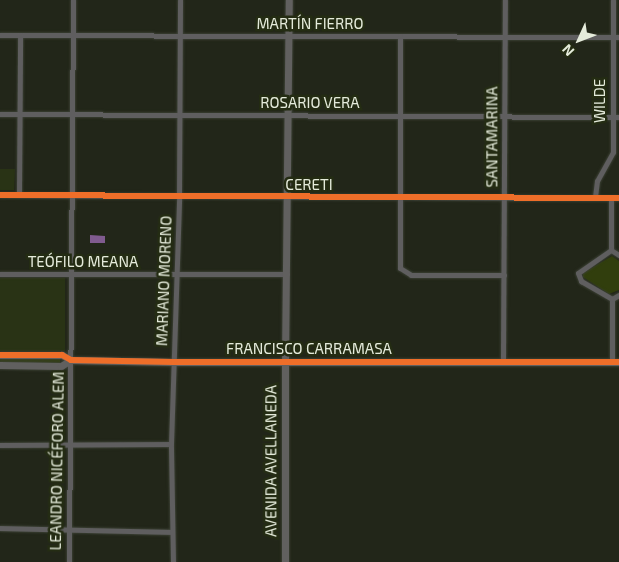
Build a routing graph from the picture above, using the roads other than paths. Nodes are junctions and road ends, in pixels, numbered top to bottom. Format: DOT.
graph roads {
  1 [pos="73,0"];
  2 [pos="180,0"];
  3 [pos="289,0"];
  4 [pos="505,0"];
  5 [pos="613,0"];
  6 [pos="0,35"];
  7 [pos="20,35"];
  8 [pos="72,35"];
  9 [pos="180,36"];
  10 [pos="288,36"];
  11 [pos="400,36"];
  12 [pos="505,37"];
  13 [pos="613,37"];
  14 [pos="619,37"];
  15 [pos="0,114"];
  16 [pos="20,114"];
  17 [pos="72,114"];
  18 [pos="180,115"];
  19 [pos="288,115"];
  20 [pos="400,116"];
  21 [pos="505,116"];
  22 [pos="616,116"];
  23 [pos="0,195"];
  24 [pos="20,195"];
  25 [pos="72,196"];
  26 [pos="179,197"];
  27 [pos="399,197"];
  28 [pos="505,197"];
  29 [pos="595,197"];
  30 [pos="287,198"];
  31 [pos="612,198"];
  32 [pos="619,198"];
  33 [pos="611,250"];
  34 [pos="619,255"];
  35 [pos="0,274"];
  36 [pos="71,274"];
  37 [pos="177,274"];
  38 [pos="287,274"];
  39 [pos="504,274"];
  40 [pos="619,295"];
  41 [pos="612,299"];
  42 [pos="0,355"];
  43 [pos="71,360"];
  44 [pos="285,361"];
  45 [pos="174,362"];
  46 [pos="616,362"];
  47 [pos="503,363"];
  48 [pos="0,365"];
  49 [pos="171,444"];
  50 [pos="0,445"];
  51 [pos="70,445"];
  52 [pos="0,528"];
  53 [pos="69,529"];
  54 [pos="172,532"];
  55 [pos="69,562"];
  56 [pos="173,562"];
  57 [pos="285,562"];
  1 -- 8 [label="street, LEANDRO NICÉFORO ALEM"];
  2 -- 9 [label="street, MARIANO MORENO"];
  3 -- 10 [label="street, AVENIDA AVELLANEDA"];
  4 -- 12 [label="street, SANTAMARINA"];
  5 -- 13 [label="street, WILDE"];
  6 -- 7 [label="street, MARTÍN FIERRO"];
  7 -- 8 [label="street, MARTÍN FIERRO"];
  7 -- 16 [label="street"];
  8 -- 9 [label="street, MARTÍN FIERRO"];
  8 -- 17 [label="street, LEANDRO NICÉFORO ALEM"];
  9 -- 10 [label="street, MARTÍN FIERRO"];
  9 -- 18 [label="street, MARIANO MORENO"];
  10 -- 11 [label="street, MARTÍN FIERRO"];
  10 -- 19 [label="street, AVENIDA AVELLANEDA"];
  11 -- 12 [label="street, MARTÍN FIERRO"];
  11 -- 20 [label="street"];
  12 -- 13 [label="street, MARTÍN FIERRO"];
  12 -- 21 [label="street, SANTAMARINA"];
  13 -- 14 [label="street, MARTÍN FIERRO"];
  13 -- 22 [label="street, WILDE"];
  15 -- 16 [label="street, ROSARIO VERA"];
  16 -- 17 [label="street, ROSARIO VERA"];
  16 -- 24 [label="street"];
  17 -- 18 [label="street, ROSARIO VERA"];
  17 -- 25 [label="street, LEANDRO NICÉFORO ALEM"];
  18 -- 19 [label="street, ROSARIO VERA"];
  18 -- 26 [label="street, MARIANO MORENO"];
  19 -- 20 [label="street, ROSARIO VERA"];
  19 -- 30 [label="street, AVENIDA AVELLANEDA"];
  20 -- 21 [label="street, ROSARIO VERA"];
  20 -- 27 [label="street"];
  21 -- 22 [label="street, ROSARIO VERA"];
  21 -- 28 [label="street, SANTAMARINA"];
  22 -- 29 [label="street, WILDE"];
  23 -- 24 [label="street, CERETI"];
  24 -- 25 [label="street, CERETI"];
  25 -- 26 [label="street, CERETI"];
  25 -- 36 [label="street, LEANDRO NICÉFORO ALEM"];
  26 -- 30 [label="street, CERETI"];
  26 -- 37 [label="street, MARIANO MORENO"];
  27 -- 28 [label="street, CERETI"];
  27 -- 30 [label="street, CERETI"];
  27 -- 39 [label="street"];
  28 -- 29 [label="street, CERETI"];
  28 -- 39 [label="street, SANTAMARINA"];
  29 -- 31 [label="street, CERETI"];
  30 -- 38 [label="street, AVENIDA AVELLANEDA"];
  31 -- 32 [label="street, CERETI"];
  31 -- 33 [label="street"];
  33 -- 34 [label="street"];
  33 -- 41 [label="street"];
  35 -- 36 [label="street, TEÓFILO MEANA"];
  36 -- 37 [label="street, TEÓFILO MEANA"];
  36 -- 43 [label="street, LEANDRO NICÉFORO ALEM"];
  37 -- 38 [label="street, TEÓFILO MEANA"];
  37 -- 45 [label="street, MARIANO MORENO"];
  38 -- 44 [label="street, AVENIDA AVELLANEDA"];
  39 -- 47 [label="street, SANTAMARINA"];
  40 -- 41 [label="street"];
  41 -- 46 [label="street"];
  42 -- 43 [label="street, FRANCISCO CARRAMASA"];
  43 -- 45 [label="street, FRANCISCO CARRAMASA"];
  43 -- 48 [label="street, FRANCISCO CARRAMASA"];
  43 -- 51 [label="street, LEANDRO NICÉFORO ALEM"];
  44 -- 45 [label="street, FRANCISCO CARRAMASA"];
  44 -- 47 [label="street, FRANCISCO CARRAMASA"];
  44 -- 57 [label="street, AVENIDA AVELLANEDA"];
  45 -- 49 [label="street, MARIANO MORENO"];
  46 -- 47 [label="street, FRANCISCO CARRAMASA"];
  49 -- 51 [label="street"];
  49 -- 54 [label="street, MARIANO MORENO"];
  50 -- 51 [label="street"];
  51 -- 53 [label="street, LEANDRO NICÉFORO ALEM"];
  52 -- 53 [label="street"];
  53 -- 54 [label="street"];
  53 -- 55 [label="street, LEANDRO NICÉFORO ALEM"];
  54 -- 56 [label="street, MARIANO MORENO"];
}
